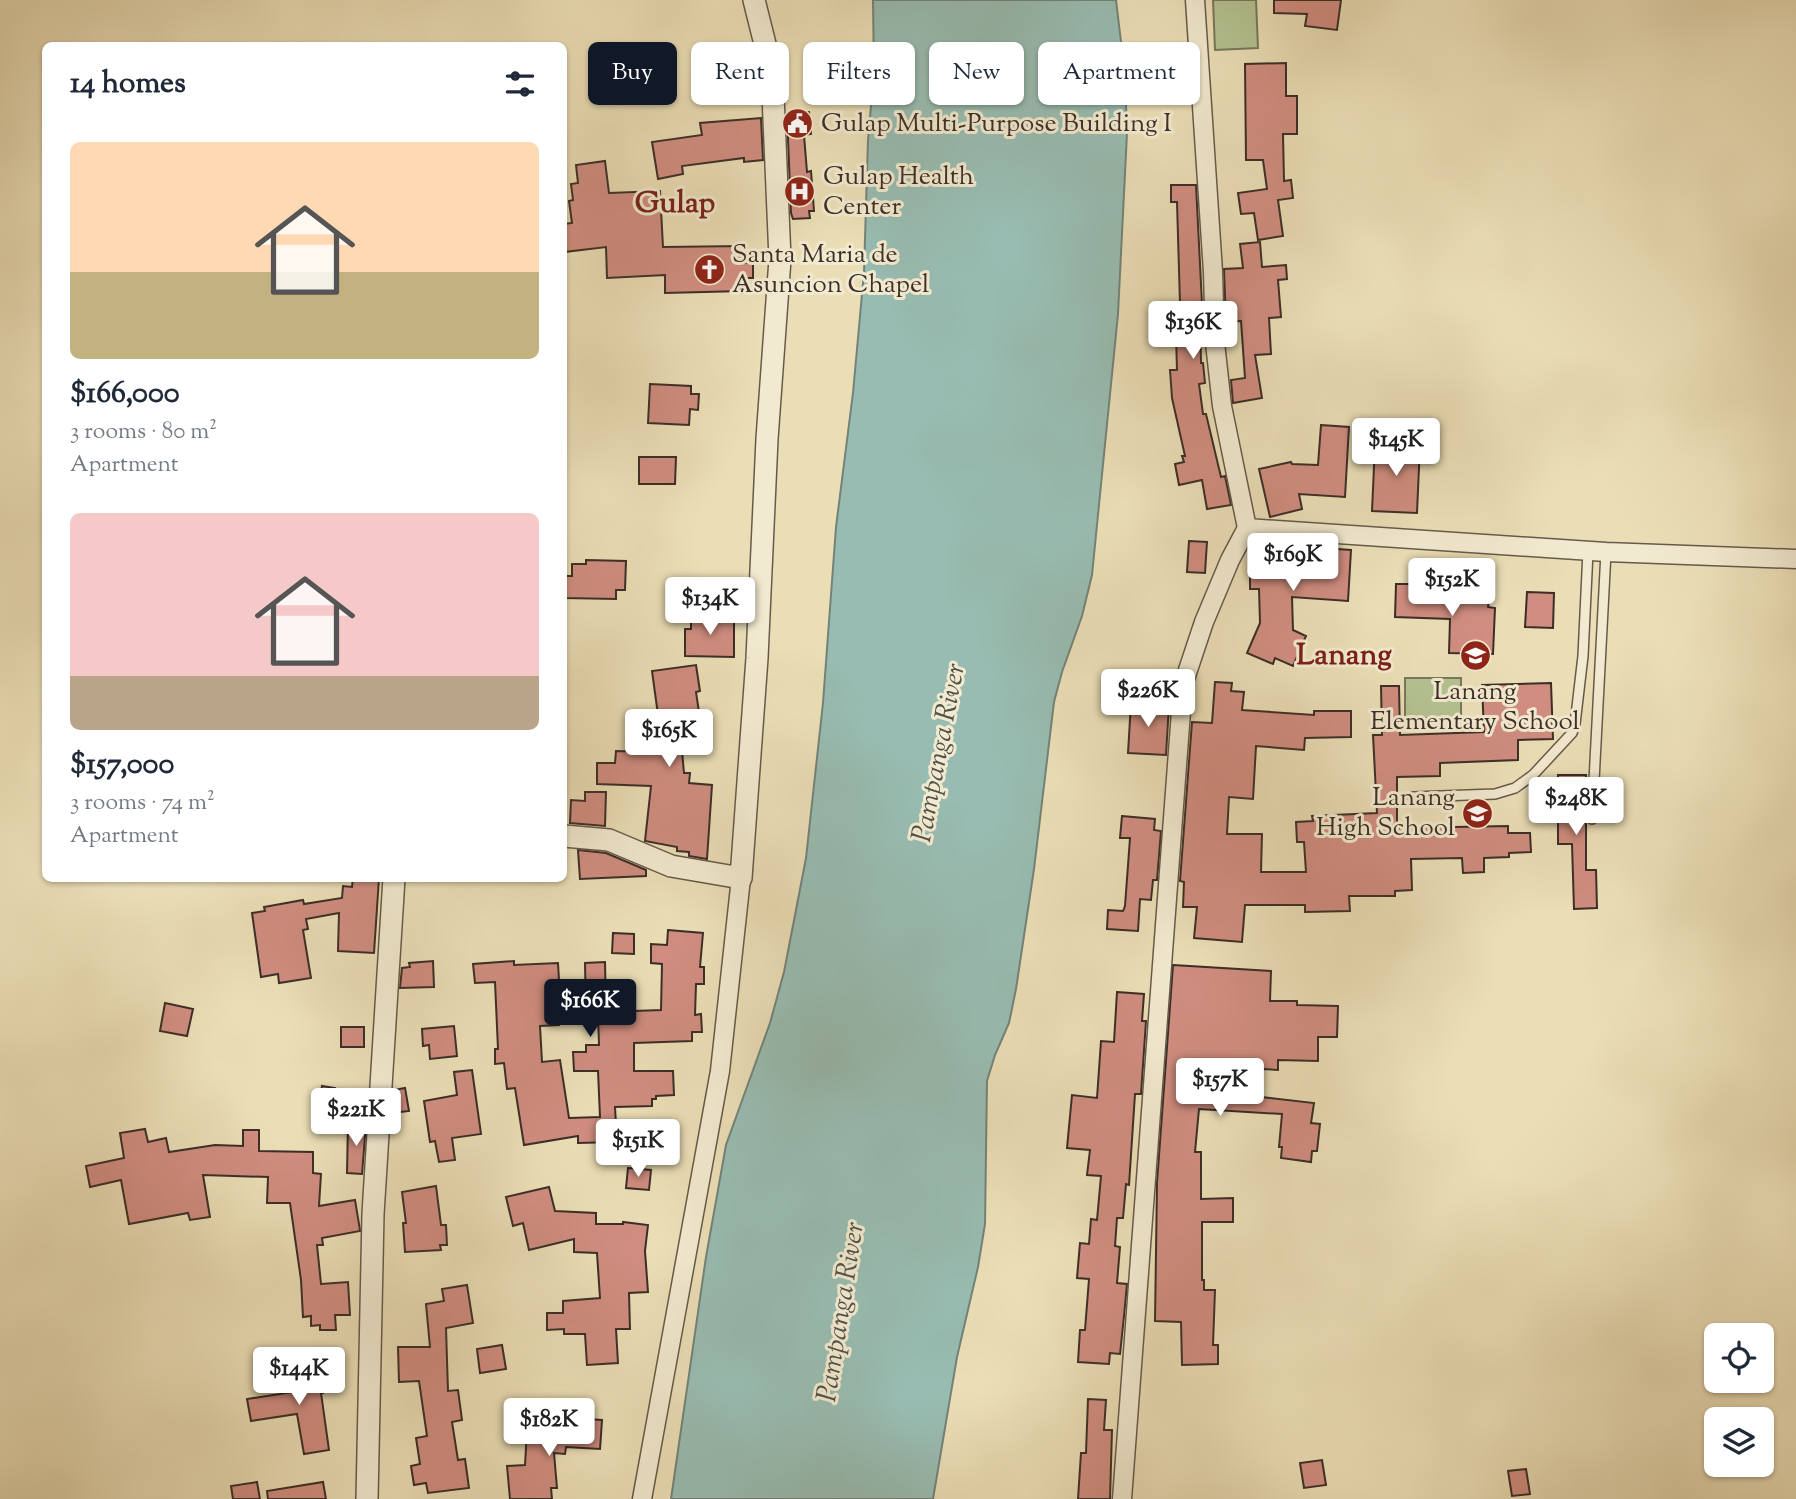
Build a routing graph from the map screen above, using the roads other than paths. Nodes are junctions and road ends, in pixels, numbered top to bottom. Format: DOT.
graph roads {
  1 [pos="754,0"];
  2 [pos="1195,0"];
  3 [pos="1247,528"];
  4 [pos="1597,551"];
  5 [pos="1796,559"];
  6 [pos="1413,797"];
  7 [pos="1592,819"];
  8 [pos="567,835"];
  9 [pos="741,878"];
  10 [pos="394,882"];
  11 [pos="367,1499"];
  12 [pos="642,1499"];
  13 [pos="1122,1499"];
  1 -- 9 [label="street"];
  2 -- 3 [label="street"];
  3 -- 4 [label="street"];
  3 -- 13 [label="street"];
  4 -- 5 [label="street"];
  4 -- 6 [label="lane"];
  4 -- 7 [label="lane"];
  8 -- 9 [label="street"];
  9 -- 12 [label="street"];
  10 -- 11 [label="street"];
}
